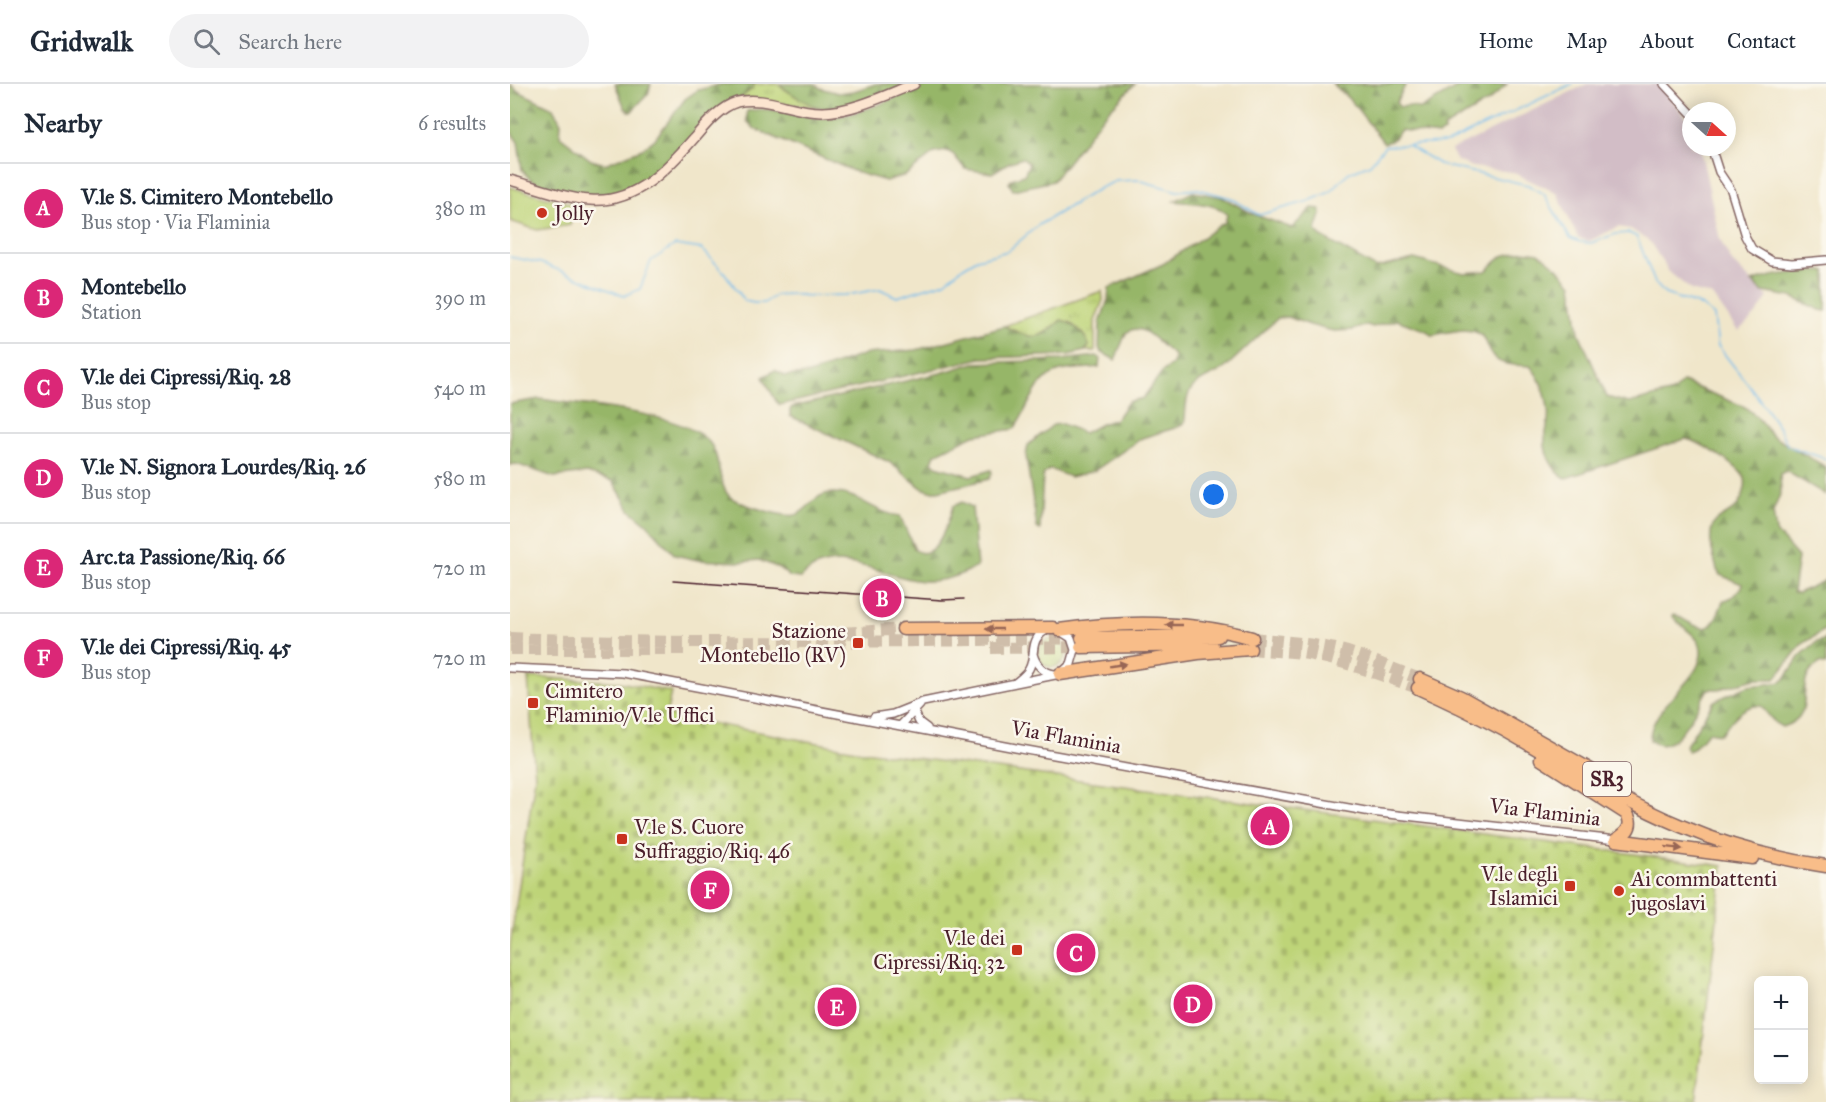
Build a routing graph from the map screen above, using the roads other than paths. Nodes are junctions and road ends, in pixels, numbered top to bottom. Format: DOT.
graph roads {
  1 [pos="914,84"];
  2 [pos="1664,84"];
  3 [pos="1682,103"];
  4 [pos="1714,156"];
  5 [pos="510,180"];
  6 [pos="1826,260"];
  7 [pos="903,629"];
  8 [pos="1056,629"];
  9 [pos="1082,642"];
  10 [pos="1251,644"];
  11 [pos="1033,652"];
  12 [pos="510,668"];
  13 [pos="1060,674"];
  14 [pos="1015,683"];
  15 [pos="910,709"];
  16 [pos="868,719"];
  17 [pos="898,724"];
  18 [pos="1502,729"];
  19 [pos="932,730"];
  20 [pos="1616,840"];
  21 [pos="1826,860"];
  22 [pos="1792,861"];
  23 [pos="1826,866"];
  1 -- 5 [label="street"];
  2 -- 3 [label="street"];
  4 -- 6 [label="street"];
  8 -- 7 [label="highway, one-way"];
  10 -- 8 [label="highway, one-way"];
  8 -- 11 [label="street"];
  8 -- 13 [label="street"];
  9 -- 10 [label="highway"];
  13 -- 10 [label="highway, one-way"];
  11 -- 13 [label="street"];
  11 -- 14 [label="street"];
  12 -- 16 [label="street, Via Flaminia"];
  13 -- 14 [label="street"];
  14 -- 15 [label="street"];
  15 -- 16 [label="street"];
  15 -- 17 [label="street"];
  15 -- 19 [label="street"];
  16 -- 17 [label="street, Via Flaminia"];
  17 -- 19 [label="street, Via Flaminia"];
  18 -- 20 [label="highway"];
  18 -- 21 [label="highway, Via Flaminia / SR3"];
  18 -- 22 [label="highway, Via Flaminia / SR3"];
  19 -- 20 [label="street, Via Flaminia"];
  20 -- 22 [label="highway, one-way"];
  22 -- 23 [label="highway, Via Flaminia / SR3"];
}
